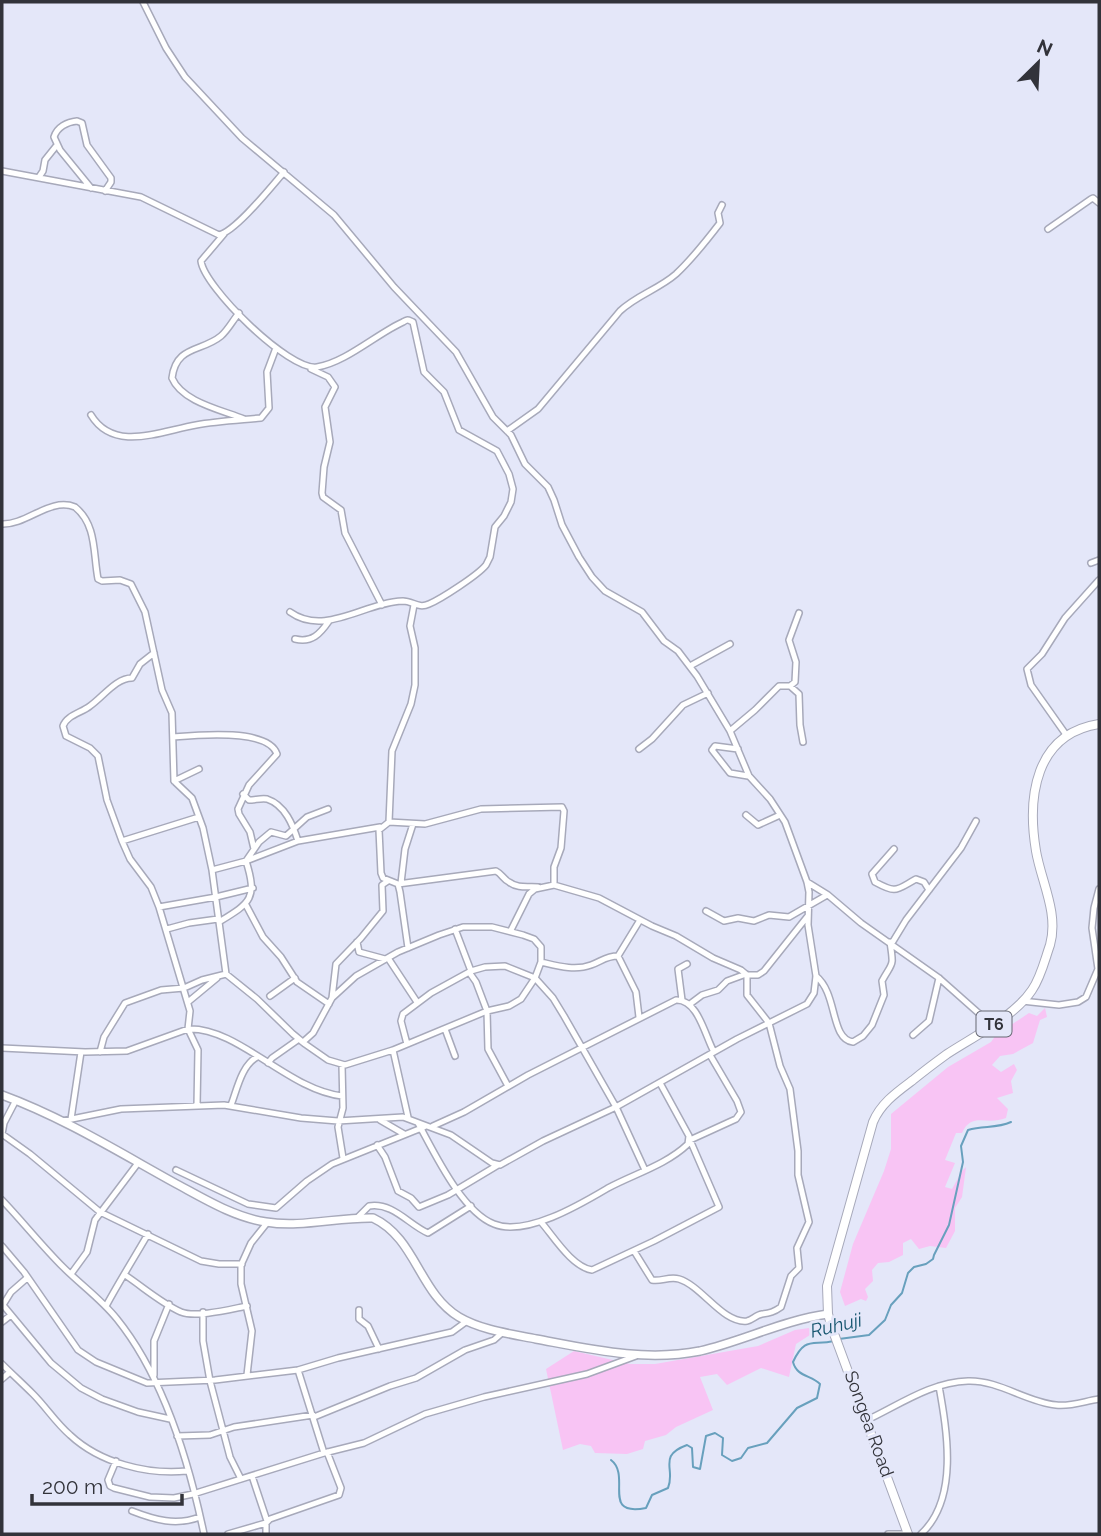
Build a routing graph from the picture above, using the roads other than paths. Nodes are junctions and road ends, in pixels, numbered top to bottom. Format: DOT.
graph roads {
  1 [pos="143,2"];
  2 [pos="57,145"];
  3 [pos="2,171"];
  4 [pos="284,172"];
  5 [pos="39,177"];
  6 [pos="91,188"];
  7 [pos="104,191"];
  8 [pos="1099,203"];
  9 [pos="722,205"];
  10 [pos="1048,229"];
  11 [pos="224,234"];
  12 [pos="239,313"];
  13 [pos="276,348"];
  14 [pos="308,366"];
  15 [pos="91,415"];
  16 [pos="247,420"];
  17 [pos="507,431"];
  18 [pos="2,524"];
  19 [pos="1099,560"];
  20 [pos="1091,563"];
  21 [pos="1099,580"];
  22 [pos="382,605"];
  23 [pos="414,605"];
  24 [pos="290,612"];
  25 [pos="799,613"];
  26 [pos="329,621"];
  27 [pos="295,639"];
  28 [pos="730,644"];
  29 [pos="154,653"];
  30 [pos="690,666"];
  31 [pos="790,686"];
  32 [pos="708,693"];
  33 [pos="1099,724"];
  34 [pos="730,731"];
  35 [pos="1066,736"];
  36 [pos="174,737"];
  37 [pos="803,742"];
  38 [pos="639,749"];
  39 [pos="738,749"];
  40 [pos="199,769"];
  41 [pos="749,776"];
  42 [pos="174,781"];
  43 [pos="243,794"];
  44 [pos="328,809"];
  45 [pos="746,815"];
  46 [pos="780,815"];
  47 [pos="199,817"];
  48 [pos="976,821"];
  49 [pos="389,822"];
  50 [pos="413,824"];
  51 [pos="380,827"];
  52 [pos="295,829"];
  53 [pos="122,841"];
  54 [pos="298,841"];
  55 [pos="254,849"];
  56 [pos="894,849"];
  57 [pos="246,861"];
  58 [pos="212,870"];
  59 [pos="388,881"];
  60 [pos="807,882"];
  61 [pos="399,884"];
  62 [pos="554,886"];
  63 [pos="542,887"];
  64 [pos="253,888"];
  65 [pos="1099,889"];
  66 [pos="929,890"];
  67 [pos="828,895"];
  68 [pos="216,897"];
  69 [pos="246,905"];
  70 [pos="809,906"];
  71 [pos="159,907"];
  72 [pos="706,911"];
  73 [pos="808,917"];
  74 [pos="218,920"];
  75 [pos="640,920"];
  76 [pos="167,929"];
  77 [pos="455,929"];
  78 [pos="511,930"];
  79 [pos="357,942"];
  80 [pos="891,942"];
  81 [pos="408,948"];
  82 [pos="618,956"];
  83 [pos="387,958"];
  84 [pos="541,962"];
  85 [pos="687,964"];
  86 [pos="470,971"];
  87 [pos="224,974"];
  88 [pos="746,974"];
  89 [pos="816,976"];
  90 [pos="295,978"];
  91 [pos="535,978"];
  92 [pos="939,978"];
  93 [pos="184,988"];
  94 [pos="270,996"];
  95 [pos="332,998"];
  96 [pos="682,1000"];
  97 [pos="1023,1001"];
  98 [pos="188,1002"];
  99 [pos="417,1002"];
  100 [pos="329,1004"];
  101 [pos="690,1004"];
  102 [pos="487,1012"];
  103 [pos="639,1017"];
  104 [pos="769,1023"];
  105 [pos="992,1025"];
  106 [pos="188,1029"];
  107 [pos="445,1029"];
  108 [pos="913,1035"];
  109 [pos="301,1041"];
  110 [pos="407,1044"];
  111 [pos="2,1048"];
  112 [pos="582,1049"];
  113 [pos="393,1050"];
  114 [pos="81,1052"];
  115 [pos="100,1052"];
  116 [pos="712,1053"];
  117 [pos="455,1056"];
  118 [pos="257,1057"];
  119 [pos="268,1063"];
  120 [pos="341,1065"];
  121 [pos="660,1083"];
  122 [pos="508,1086"];
  123 [pos="2,1095"];
  124 [pos="342,1096"];
  125 [pos="16,1101"];
  126 [pos="231,1105"];
  127 [pos="197,1106"];
  128 [pos="616,1107"];
  129 [pos="408,1117"];
  130 [pos="71,1119"];
  131 [pos="379,1119"];
  132 [pos="62,1121"];
  133 [pos="338,1121"];
  134 [pos="424,1126"];
  135 [pos="404,1134"];
  136 [pos="690,1140"];
  137 [pos="377,1145"];
  138 [pos="343,1158"];
  139 [pos="138,1163"];
  140 [pos="498,1165"];
  141 [pos="176,1170"];
  142 [pos="645,1170"];
  143 [pos="458,1190"];
  144 [pos="2,1200"];
  145 [pos="471,1206"];
  146 [pos="100,1212"];
  147 [pos="357,1218"];
  148 [pos="541,1222"];
  149 [pos="267,1223"];
  150 [pos="148,1234"];
  151 [pos="2,1247"];
  152 [pos="634,1251"];
  153 [pos="242,1264"];
  154 [pos="71,1274"];
  155 [pos="125,1275"];
  156 [pos="27,1278"];
  157 [pos="169,1304"];
  158 [pos="106,1306"];
  159 [pos="247,1306"];
  160 [pos="359,1310"];
  161 [pos="203,1312"];
  162 [pos="828,1314"];
  163 [pos="10,1315"];
  164 [pos="467,1321"];
  165 [pos="2,1322"];
  166 [pos="503,1332"];
  167 [pos="379,1349"];
  168 [pos="639,1355"];
  169 [pos="2,1364"];
  170 [pos="298,1370"];
  171 [pos="10,1372"];
  172 [pos="247,1375"];
  173 [pos="154,1376"];
  174 [pos="2,1379"];
  175 [pos="210,1381"];
  176 [pos="158,1383"];
  177 [pos="939,1386"];
  178 [pos="1099,1399"];
  179 [pos="313,1416"];
  180 [pos="170,1419"];
  181 [pos="867,1420"];
  182 [pos="224,1429"];
  183 [pos="177,1436"];
  184 [pos="326,1452"];
  185 [pos="116,1461"];
  186 [pos="187,1471"];
  187 [pos="252,1476"];
  188 [pos="241,1479"];
  189 [pos="194,1494"];
  190 [pos="132,1511"];
  191 [pos="200,1517"];
  192 [pos="267,1522"];
  193 [pos="204,1534"];
  194 [pos="228,1534"];
  195 [pos="266,1534"];
  196 [pos="888,1534"];
  197 [pos="907,1534"];
  198 [pos="921,1534"];
  1 -- 4 [label="street"];
  2 -- 5 [label="street"];
  2 -- 6 [label="street"];
  2 -- 7 [label="street"];
  3 -- 5 [label="street"];
  4 -- 11 [label="street"];
  4 -- 17 [label="street"];
  5 -- 6 [label="street"];
  6 -- 7 [label="street"];
  7 -- 11 [label="street"];
  8 -- 10 [label="street"];
  9 -- 17 [label="street"];
  11 -- 12 [label="street"];
  12 -- 13 [label="street"];
  12 -- 16 [label="street"];
  13 -- 14 [label="street"];
  13 -- 16 [label="street"];
  14 -- 22 [label="street"];
  14 -- 23 [label="street"];
  15 -- 16 [label="street"];
  17 -- 30 [label="street"];
  18 -- 29 [label="street"];
  19 -- 20 [label="street"];
  21 -- 35 [label="street"];
  22 -- 23 [label="street"];
  22 -- 26 [label="street"];
  23 -- 49 [label="street"];
  24 -- 26 [label="street"];
  25 -- 31 [label="street"];
  26 -- 27 [label="street"];
  28 -- 30 [label="street"];
  29 -- 36 [label="street"];
  29 -- 53 [label="street"];
  30 -- 32 [label="street"];
  31 -- 34 [label="street"];
  31 -- 37 [label="street"];
  32 -- 34 [label="street"];
  32 -- 38 [label="street"];
  33 -- 35 [label="highway, T6"];
  34 -- 39 [label="street"];
  35 -- 97 [label="highway, T6"];
  36 -- 42 [label="street"];
  36 -- 43 [label="street"];
  39 -- 41 [label="street"];
  39 -- 41 [label="street"];
  40 -- 42 [label="street"];
  41 -- 46 [label="street"];
  42 -- 47 [label="street"];
  43 -- 52 [label="street"];
  43 -- 55 [label="street"];
  44 -- 52 [label="street"];
  45 -- 46 [label="street"];
  46 -- 60 [label="street"];
  47 -- 53 [label="street"];
  47 -- 58 [label="street"];
  48 -- 66 [label="street"];
  49 -- 50 [label="street"];
  49 -- 51 [label="street"];
  50 -- 61 [label="street"];
  50 -- 62 [label="street"];
  51 -- 54 [label="street"];
  51 -- 59 [label="street"];
  52 -- 54 [label="street"];
  52 -- 55 [label="street"];
  53 -- 71 [label="street"];
  54 -- 57 [label="street"];
  55 -- 57 [label="street"];
  56 -- 66 [label="street"];
  57 -- 58 [label="street"];
  57 -- 64 [label="street"];
  58 -- 68 [label="street"];
  59 -- 61 [label="street"];
  59 -- 79 [label="street"];
  60 -- 67 [label="street"];
  60 -- 70 [label="street"];
  61 -- 63 [label="street"];
  61 -- 81 [label="street"];
  62 -- 63 [label="street"];
  62 -- 75 [label="street"];
  63 -- 78 [label="street"];
  64 -- 68 [label="street"];
  64 -- 69 [label="street"];
  65 -- 97 [label="street"];
  66 -- 80 [label="street"];
  67 -- 70 [label="street"];
  67 -- 80 [label="street"];
  68 -- 71 [label="street"];
  68 -- 74 [label="street"];
  69 -- 74 [label="street"];
  69 -- 90 [label="street"];
  70 -- 72 [label="street"];
  70 -- 73 [label="street"];
  71 -- 76 [label="street"];
  73 -- 88 [label="street"];
  73 -- 89 [label="street"];
  74 -- 76 [label="street"];
  74 -- 87 [label="street"];
  75 -- 82 [label="street"];
  75 -- 88 [label="street"];
  76 -- 93 [label="street"];
  77 -- 78 [label="street"];
  77 -- 81 [label="street"];
  77 -- 86 [label="street"];
  78 -- 84 [label="street"];
  79 -- 83 [label="street"];
  79 -- 95 [label="street"];
  80 -- 89 [label="street"];
  80 -- 92 [label="street"];
  81 -- 83 [label="street"];
  82 -- 84 [label="street"];
  82 -- 103 [label="street"];
  83 -- 95 [label="street"];
  83 -- 99 [label="street"];
  84 -- 91 [label="street"];
  85 -- 96 [label="street"];
  86 -- 91 [label="street"];
  86 -- 99 [label="street"];
  86 -- 102 [label="street"];
  87 -- 93 [label="street"];
  87 -- 98 [label="street"];
  87 -- 109 [label="street"];
  88 -- 101 [label="street"];
  88 -- 104 [label="street"];
  89 -- 104 [label="street"];
  90 -- 94 [label="street"];
  90 -- 100 [label="street"];
  91 -- 102 [label="street"];
  91 -- 112 [label="street"];
  92 -- 105 [label="street"];
  92 -- 108 [label="street"];
  93 -- 98 [label="street"];
  93 -- 115 [label="street"];
  95 -- 100 [label="street"];
  96 -- 101 [label="street"];
  96 -- 103 [label="street"];
  97 -- 105 [label="highway, T6"];
  98 -- 106 [label="street"];
  99 -- 110 [label="street"];
  100 -- 109 [label="street"];
  101 -- 116 [label="street"];
  102 -- 107 [label="street"];
  102 -- 122 [label="street"];
  103 -- 112 [label="street"];
  104 -- 116 [label="street"];
  104 -- 152 [label="street"];
  105 -- 162 [label="highway, T6"];
  106 -- 115 [label="street"];
  106 -- 118 [label="street"];
  106 -- 127 [label="street"];
  107 -- 110 [label="street"];
  107 -- 117 [label="street"];
  109 -- 119 [label="street"];
  109 -- 120 [label="street"];
  110 -- 113 [label="street"];
  111 -- 114 [label="street"];
  112 -- 122 [label="street"];
  112 -- 128 [label="street"];
  113 -- 120 [label="street"];
  113 -- 129 [label="street"];
  114 -- 115 [label="street"];
  114 -- 130 [label="street"];
  116 -- 121 [label="street"];
  116 -- 136 [label="street"];
  118 -- 119 [label="street"];
  118 -- 126 [label="street"];
  119 -- 124 [label="street"];
  120 -- 124 [label="street"];
  121 -- 128 [label="street"];
  121 -- 136 [label="street"];
  122 -- 134 [label="street"];
  123 -- 125 [label="main road"];
  124 -- 133 [label="street"];
  125 -- 132 [label="main road"];
  125 -- 146 [label="street"];
  126 -- 127 [label="street"];
  126 -- 133 [label="street"];
  127 -- 130 [label="street"];
  128 -- 140 [label="street"];
  128 -- 142 [label="street"];
  129 -- 131 [label="street"];
  129 -- 134 [label="street"];
  130 -- 132 [label="street"];
  131 -- 133 [label="street"];
  131 -- 135 [label="street"];
  132 -- 139 [label="main road"];
  133 -- 138 [label="street"];
  134 -- 135 [label="street"];
  134 -- 140 [label="street"];
  134 -- 143 [label="street"];
  135 -- 137 [label="street"];
  136 -- 142 [label="street"];
  136 -- 152 [label="street"];
  137 -- 138 [label="street"];
  137 -- 143 [label="street"];
  138 -- 141 [label="street"];
  139 -- 146 [label="street"];
  139 -- 149 [label="main road"];
  140 -- 143 [label="street"];
  142 -- 148 [label="street"];
  143 -- 145 [label="street"];
  144 -- 154 [label="street"];
  145 -- 147 [label="street"];
  145 -- 148 [label="street"];
  146 -- 150 [label="street"];
  146 -- 154 [label="street"];
  147 -- 149 [label="main road"];
  147 -- 164 [label="main road"];
  148 -- 152 [label="street"];
  149 -- 153 [label="street"];
  150 -- 153 [label="street"];
  150 -- 155 [label="street"];
  151 -- 156 [label="street"];
  153 -- 159 [label="street"];
  154 -- 158 [label="street"];
  155 -- 157 [label="street"];
  155 -- 158 [label="street"];
  156 -- 163 [label="street"];
  156 -- 176 [label="street"];
  157 -- 161 [label="street"];
  157 -- 173 [label="street"];
  158 -- 173 [label="street"];
  159 -- 161 [label="street"];
  159 -- 172 [label="street"];
  160 -- 167 [label="street"];
  161 -- 175 [label="street"];
  162 -- 168 [label="main road"];
  162 -- 181 [label="highway, Songea Road / T6"];
  163 -- 165 [label="street"];
  163 -- 180 [label="street"];
  164 -- 166 [label="main road"];
  164 -- 167 [label="street"];
  166 -- 168 [label="main road"];
  166 -- 179 [label="street"];
  167 -- 170 [label="street"];
  168 -- 184 [label="street"];
  169 -- 171 [label="street"];
  170 -- 172 [label="street"];
  170 -- 179 [label="street"];
  171 -- 174 [label="street"];
  171 -- 185 [label="street"];
  172 -- 175 [label="street"];
  173 -- 176 [label="street"];
  175 -- 176 [label="street"];
  175 -- 182 [label="street"];
  176 -- 180 [label="street"];
  177 -- 178 [label="street"];
  177 -- 181 [label="street"];
  177 -- 198 [label="street"];
  179 -- 182 [label="street"];
  179 -- 184 [label="street"];
  180 -- 183 [label="street"];
  181 -- 197 [label="highway, Songea Road / T6"];
  182 -- 183 [label="street"];
  182 -- 188 [label="street"];
  183 -- 186 [label="street"];
  184 -- 187 [label="street"];
  184 -- 192 [label="street"];
  185 -- 186 [label="street"];
  185 -- 189 [label="street"];
  186 -- 189 [label="street"];
  187 -- 188 [label="street"];
  187 -- 192 [label="street"];
  188 -- 189 [label="street"];
  189 -- 191 [label="street"];
  190 -- 191 [label="street"];
  191 -- 193 [label="street"];
  192 -- 194 [label="street"];
  192 -- 195 [label="street"];
  196 -- 197 [label="street"];
}
